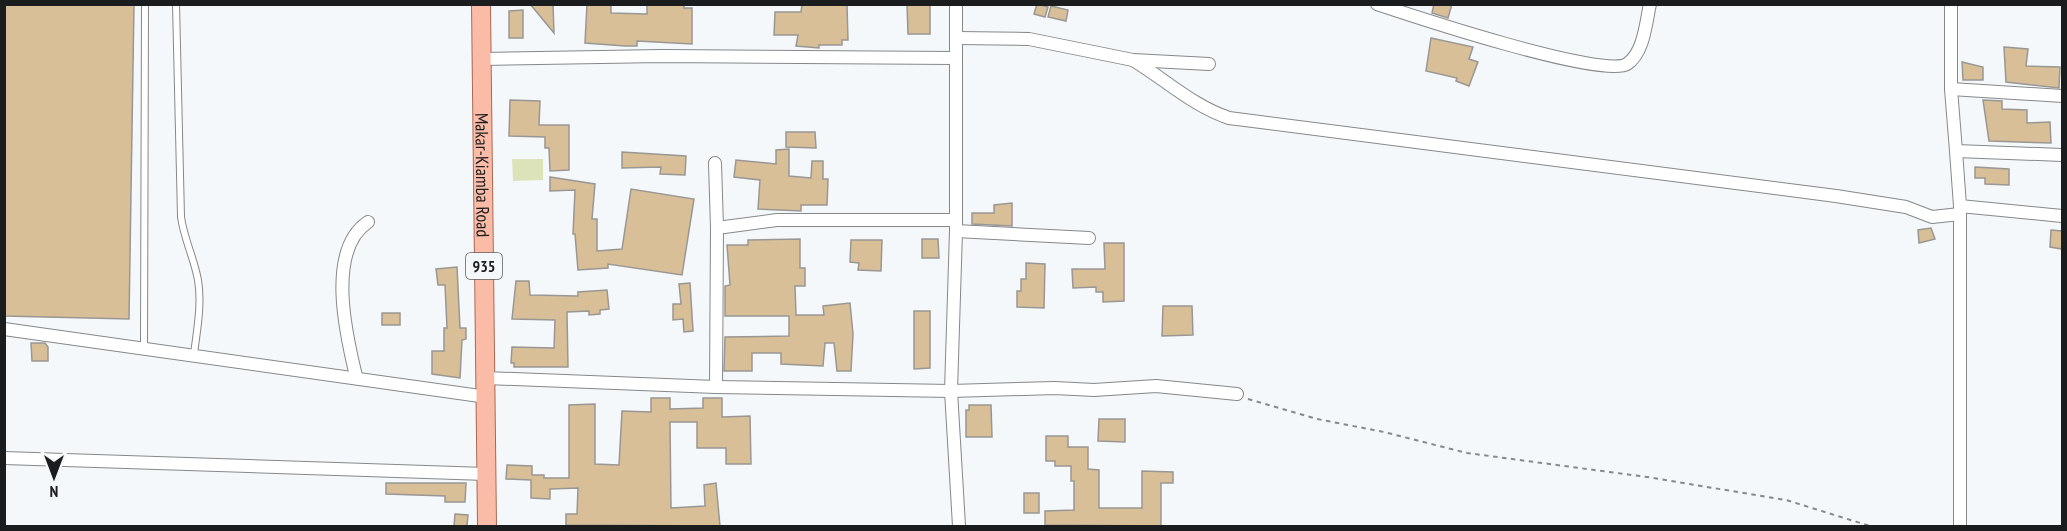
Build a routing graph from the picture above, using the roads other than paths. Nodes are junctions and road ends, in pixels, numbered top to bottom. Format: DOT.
graph roads {
  1 [pos="145,4"];
  2 [pos="176,4"];
  3 [pos="481,4"];
  4 [pos="956,4"];
  5 [pos="1377,4"];
  6 [pos="1650,4"];
  7 [pos="1951,4"];
  8 [pos="957,38"];
  9 [pos="956,58"];
  10 [pos="482,59"];
  11 [pos="1133,60"];
  12 [pos="1209,64"];
  13 [pos="1951,89"];
  14 [pos="2062,96"];
  15 [pos="1956,151"];
  16 [pos="2062,155"];
  17 [pos="715,163"];
  18 [pos="1960,210"];
  19 [pos="2062,216"];
  20 [pos="368,222"];
  21 [pos="956,225"];
  22 [pos="717,228"];
  23 [pos="1089,238"];
  24 [pos="4,329"];
  25 [pos="144,347"];
  26 [pos="194,354"];
  27 [pos="356,376"];
  28 [pos="486,378"];
  29 [pos="716,387"];
  30 [pos="951,390"];
  31 [pos="1237,394"];
  32 [pos="487,397"];
  33 [pos="4,458"];
  34 [pos="486,474"];
  35 [pos="487,526"];
  36 [pos="959,526"];
  37 [pos="1960,526"];
  1 -- 25 [label="lane"];
  2 -- 26 [label="lane"];
  3 -- 10 [label="main road, Makar-Kiamba Road / 935"];
  4 -- 8 [label="street"];
  5 -- 6 [label="street"];
  7 -- 13 [label="street"];
  8 -- 9 [label="street"];
  8 -- 11 [label="street"];
  9 -- 10 [label="street"];
  9 -- 21 [label="street"];
  10 -- 28 [label="main road, Makar-Kiamba Road / 935"];
  11 -- 12 [label="street"];
  11 -- 18 [label="street"];
  13 -- 14 [label="street"];
  13 -- 15 [label="street"];
  15 -- 16 [label="street"];
  15 -- 18 [label="street"];
  17 -- 22 [label="street"];
  18 -- 19 [label="street"];
  18 -- 37 [label="street"];
  20 -- 27 [label="street"];
  21 -- 22 [label="street"];
  21 -- 23 [label="street"];
  21 -- 30 [label="street"];
  22 -- 29 [label="street"];
  24 -- 25 [label="street"];
  25 -- 26 [label="street"];
  26 -- 27 [label="street"];
  27 -- 32 [label="street"];
  28 -- 29 [label="street"];
  28 -- 32 [label="main road, Makar-Kiamba Road / 935"];
  29 -- 30 [label="street"];
  30 -- 31 [label="street"];
  30 -- 36 [label="street"];
  32 -- 34 [label="main road, Makar-Kiamba Road / 935"];
  33 -- 34 [label="street"];
  34 -- 35 [label="main road, Makar-Kiamba Road / 935"];
}
